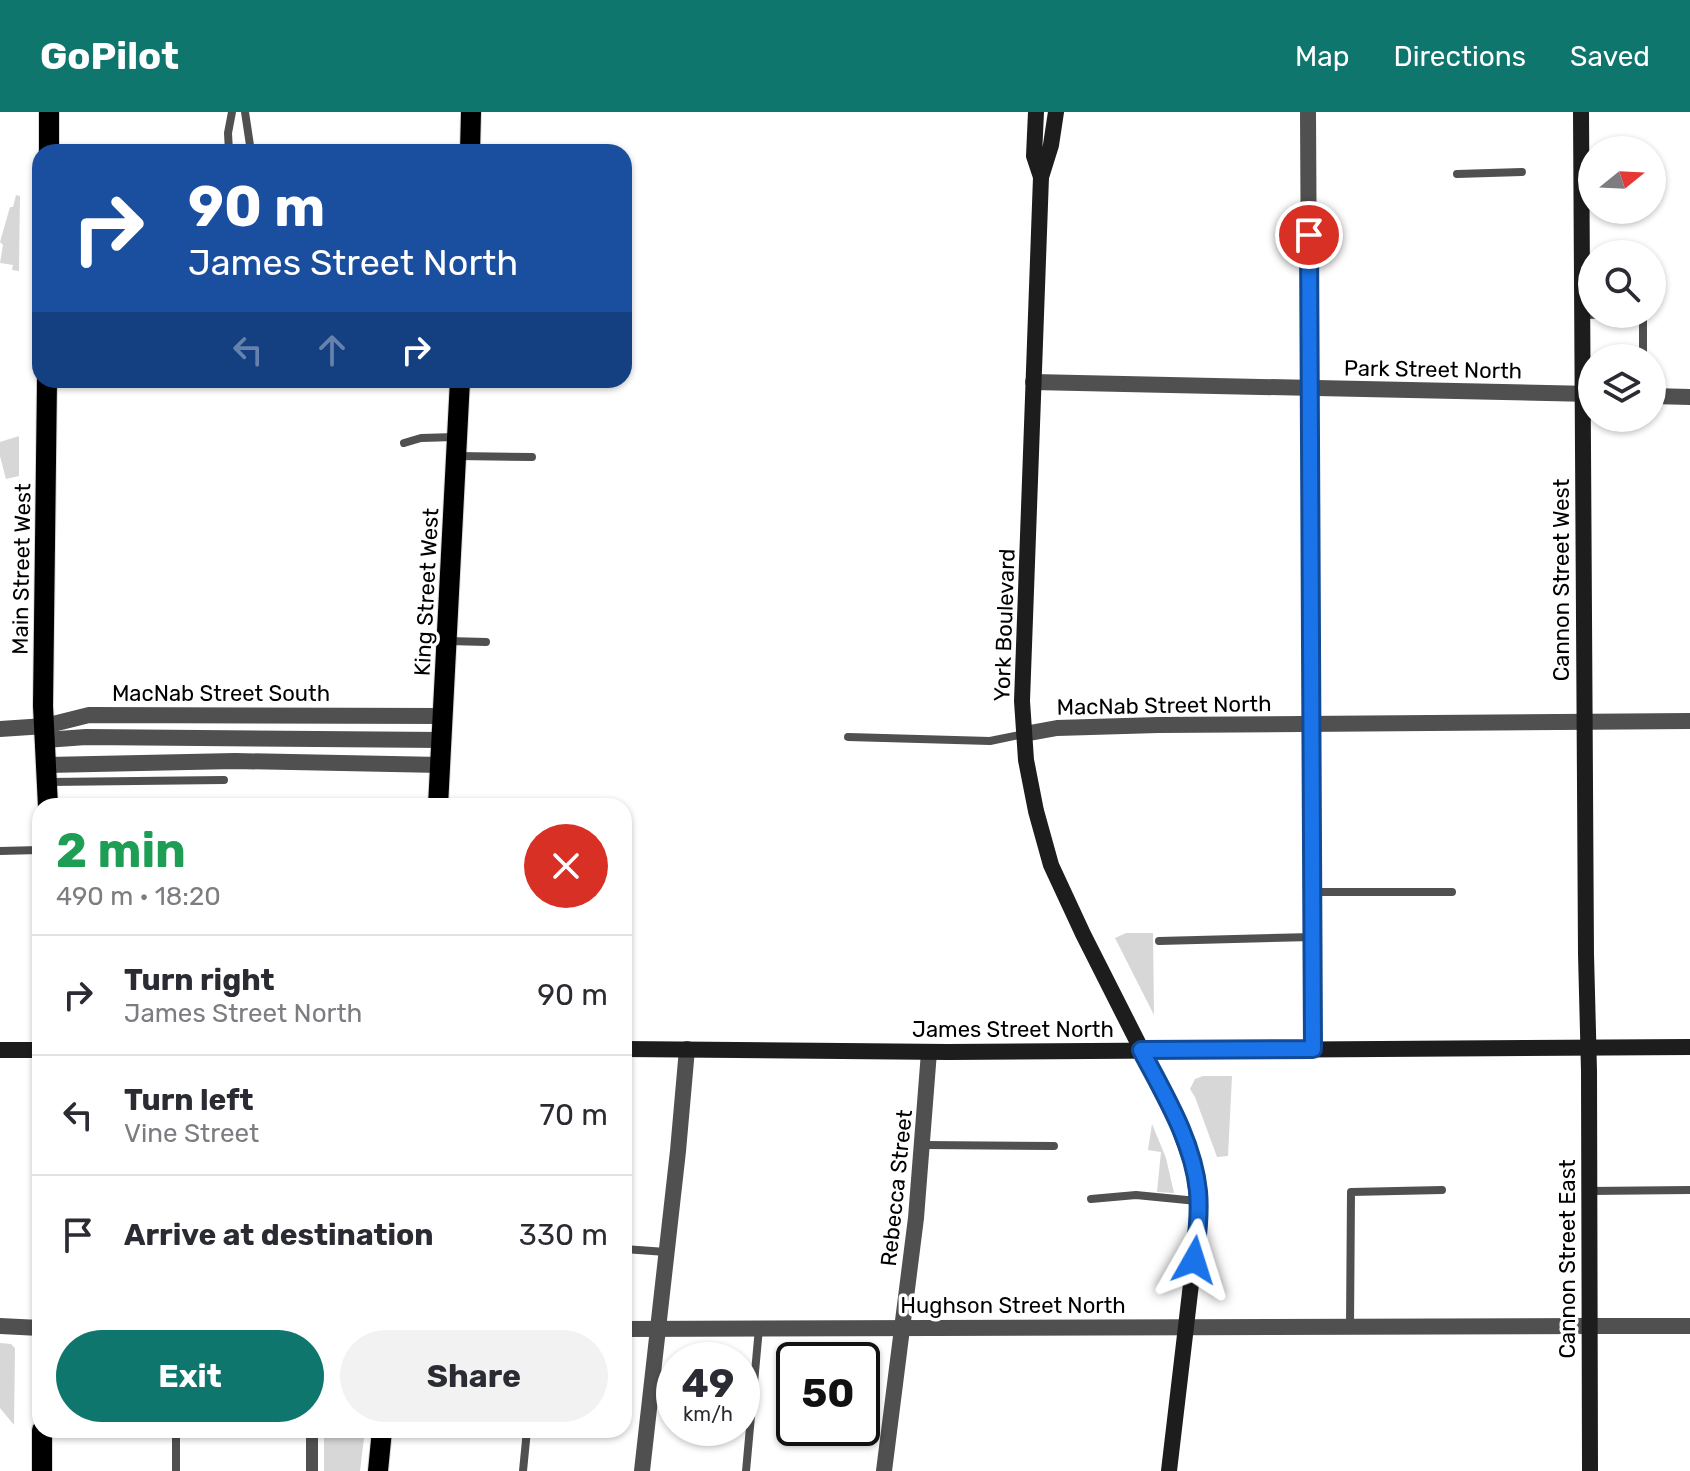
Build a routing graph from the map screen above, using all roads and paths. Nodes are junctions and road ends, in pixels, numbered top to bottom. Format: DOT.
graph roads {
  1 [pos="49,112"];
  2 [pos="232,112"];
  3 [pos="245,112"];
  4 [pos="471,112"];
  5 [pos="1036,112"];
  6 [pos="1056,112"];
  7 [pos="1308,112"];
  8 [pos="1581,112"];
  9 [pos="49,144"];
  10 [pos="229,144"];
  11 [pos="250,144"];
  12 [pos="470,144"];
  13 [pos="1522,172"];
  14 [pos="1457,174"];
  15 [pos="1041,177"];
  16 [pos="1582,240"];
  17 [pos="1033,382"];
  18 [pos="47,388"];
  19 [pos="460,388"];
  20 [pos="1310,388"];
  21 [pos="1578,394"];
  22 [pos="1666,396"];
  23 [pos="1690,397"];
  24 [pos="1587,432"];
  25 [pos="404,443"];
  26 [pos="458,447"];
  27 [pos="532,457"];
  28 [pos="447,641"];
  29 [pos="486,642"];
  30 [pos="444,716"];
  31 [pos="1584,721"];
  32 [pos="1690,721"];
  33 [pos="1311,724"];
  34 [pos="0,729"];
  35 [pos="45,733"];
  36 [pos="1024,734"];
  37 [pos="848,737"];
  38 [pos="442,740"];
  39 [pos="441,765"];
  40 [pos="47,773"];
  41 [pos="224,780"];
  42 [pos="48,798"];
  43 [pos="439,798"];
  44 [pos="32,850"];
  45 [pos="0,851"];
  46 [pos="1312,892"];
  47 [pos="1452,892"];
  48 [pos="1312,937"];
  49 [pos="1159,941"];
  50 [pos="1690,1047"];
  51 [pos="1588,1048"];
  52 [pos="632,1049"];
  53 [pos="687,1049"];
  54 [pos="1313,1049"];
  55 [pos="0,1050"];
  56 [pos="32,1050"];
  57 [pos="1141,1050"];
  58 [pos="929,1052"];
  59 [pos="924,1145"];
  60 [pos="1054,1146"];
  61 [pos="1442,1190"];
  62 [pos="1690,1190"];
  63 [pos="1589,1191"];
  64 [pos="1091,1199"];
  65 [pos="1198,1201"];
  66 [pos="632,1250"];
  67 [pos="666,1252"];
  68 [pos="0,1326"];
  69 [pos="1350,1326"];
  70 [pos="1589,1326"];
  71 [pos="1690,1326"];
  72 [pos="901,1327"];
  73 [pos="1185,1327"];
  74 [pos="32,1328"];
  75 [pos="658,1328"];
  76 [pos="759,1328"];
  77 [pos="632,1329"];
  78 [pos="42,1438"];
  79 [pos="176,1438"];
  80 [pos="312,1438"];
  81 [pos="381,1438"];
  82 [pos="526,1438"];
  83 [pos="42,1471"];
  84 [pos="176,1471"];
  85 [pos="312,1471"];
  86 [pos="378,1471"];
  87 [pos="523,1471"];
  88 [pos="642,1471"];
  89 [pos="746,1471"];
  90 [pos="884,1471"];
  91 [pos="1169,1471"];
  92 [pos="1590,1471"];
  1 -- 9 [label="main road"];
  2 -- 10 [label="lane"];
  3 -- 11 [label="lane"];
  4 -- 12 [label="main road"];
  5 -- 15 [label="main road, York Boulevard"];
  6 -- 15 [label="main road, York Boulevard"];
  7 -- 20 [label="street"];
  8 -- 16 [label="main road, Cannon Street West"];
  13 -- 14 [label="lane"];
  15 -- 17 [label="main road, York Boulevard"];
  17 -- 20 [label="street, Park Street North"];
  17 -- 36 [label="main road, York Boulevard"];
  18 -- 35 [label="main road, Main Street West"];
  19 -- 26 [label="main road, King Street West"];
  20 -- 21 [label="street, Park Street North"];
  20 -- 33 [label="street"];
  22 -- 23 [label="street"];
  24 -- 31 [label="main road, Cannon Street West"];
  25 -- 26 [label="lane"];
  26 -- 27 [label="lane"];
  26 -- 28 [label="main road, King Street West"];
  28 -- 29 [label="lane"];
  28 -- 30 [label="main road, King Street West"];
  30 -- 35 [label="street, MacNab Street South"];
  30 -- 38 [label="main road, King Street West"];
  31 -- 32 [label="street, MacNab Street North"];
  31 -- 33 [label="street, MacNab Street North"];
  31 -- 51 [label="main road, Cannon Street West"];
  33 -- 36 [label="street, MacNab Street North"];
  33 -- 46 [label="street"];
  34 -- 35 [label="street, MacNab Street South"];
  35 -- 38 [label="street, MacNab Street South"];
  35 -- 40 [label="main road, Main Street West"];
  36 -- 37 [label="lane"];
  36 -- 57 [label="main road, York Boulevard"];
  38 -- 39 [label="main road, King Street West"];
  39 -- 40 [label="street"];
  39 -- 43 [label="main road, King Street West"];
  40 -- 41 [label="lane"];
  40 -- 42 [label="main road, Main Street West"];
  44 -- 45 [label="lane"];
  46 -- 47 [label="lane"];
  46 -- 48 [label="street"];
  48 -- 49 [label="lane"];
  48 -- 54 [label="street"];
  50 -- 51 [label="main road, James Street North"];
  51 -- 54 [label="main road, James Street North"];
  51 -- 63 [label="main road, Cannon Street East"];
  52 -- 53 [label="main road, James Street North"];
  53 -- 58 [label="main road, James Street North"];
  53 -- 67 [label="street"];
  54 -- 57 [label="main road, James Street North"];
  55 -- 56 [label="main road"];
  57 -- 58 [label="main road, James Street North"];
  57 -- 65 [label="main road, York Boulevard"];
  58 -- 59 [label="street, Rebecca Street"];
  59 -- 60 [label="lane"];
  59 -- 72 [label="street, Rebecca Street"];
  61 -- 69 [label="lane"];
  62 -- 63 [label="lane"];
  63 -- 70 [label="main road, Cannon Street East"];
  64 -- 65 [label="lane"];
  65 -- 73 [label="main road, York Boulevard"];
  66 -- 67 [label="lane"];
  67 -- 75 [label="street"];
  68 -- 74 [label="street"];
  69 -- 70 [label="street, Hughson Street North"];
  69 -- 73 [label="street, Hughson Street North"];
  70 -- 71 [label="street, Hughson Street North"];
  70 -- 92 [label="main road, Cannon Street East"];
  72 -- 73 [label="street, Hughson Street North"];
  72 -- 76 [label="street, Hughson Street North"];
  72 -- 90 [label="street, Rebecca Street"];
  73 -- 91 [label="main road, York Boulevard"];
  75 -- 76 [label="street, Hughson Street North"];
  75 -- 77 [label="street, Hughson Street North"];
  75 -- 88 [label="street"];
  76 -- 89 [label="lane"];
  78 -- 83 [label="main road"];
  79 -- 84 [label="lane"];
  80 -- 85 [label="street"];
  81 -- 86 [label="main road"];
  82 -- 87 [label="lane"];
}
